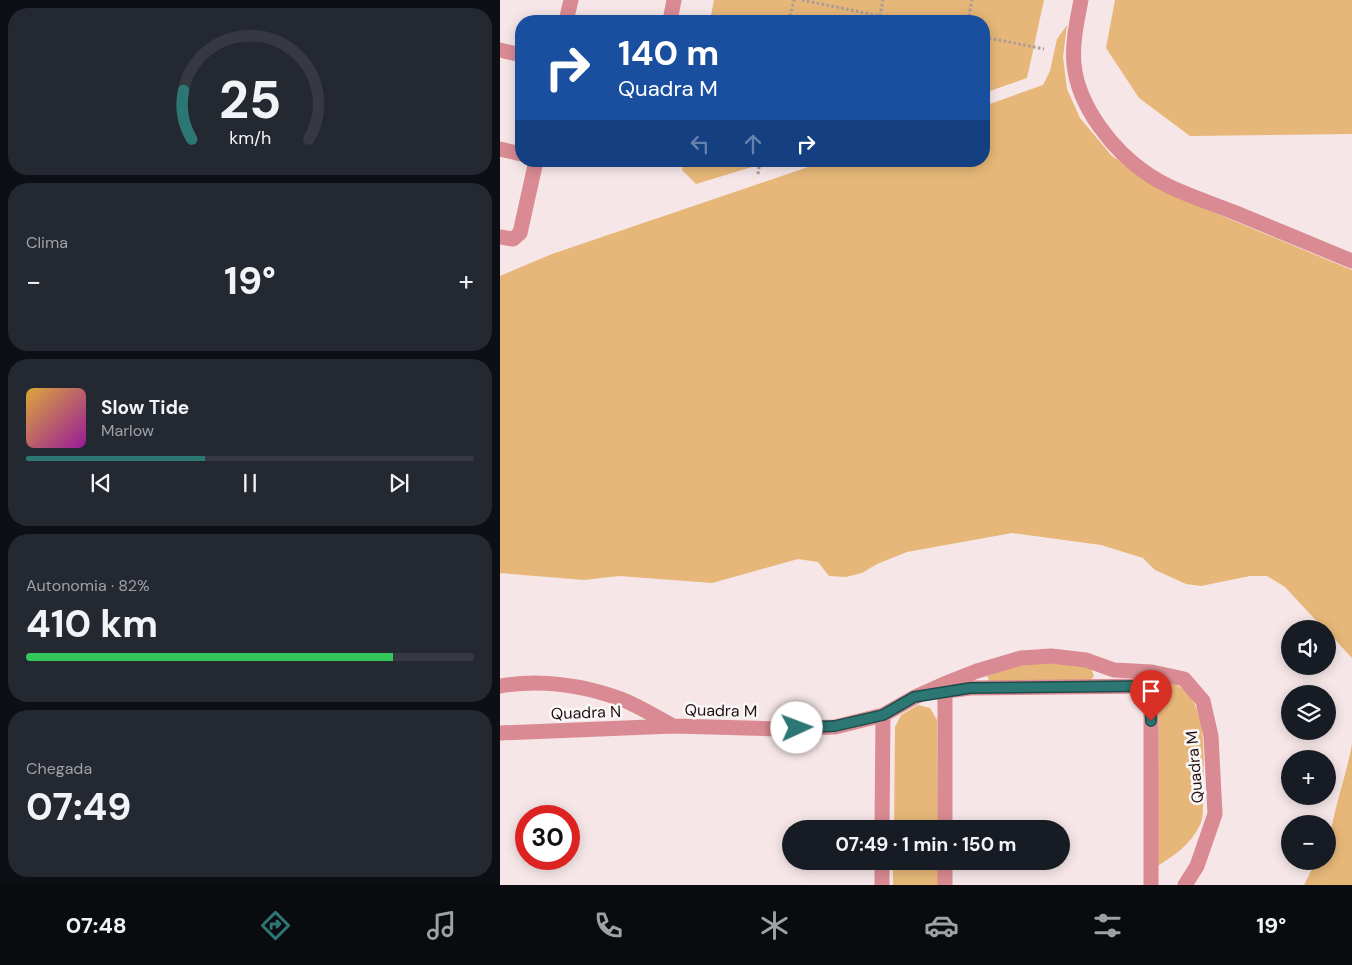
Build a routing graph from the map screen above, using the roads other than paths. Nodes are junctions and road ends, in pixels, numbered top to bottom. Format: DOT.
graph roads {
  1 [pos="571,0"];
  2 [pos="674,0"];
  3 [pos="1081,0"];
  4 [pos="567,15"];
  5 [pos="671,15"];
  6 [pos="500,50"];
  7 [pos="515,54"];
  8 [pos="500,149"];
  9 [pos="515,153"];
  10 [pos="535,167"];
  11 [pos="500,237"];
  12 [pos="1352,261"];
  13 [pos="1151,679"];
  14 [pos="500,686"];
  15 [pos="946,691"];
  16 [pos="914,697"];
  17 [pos="883,715"];
  18 [pos="674,726"];
  19 [pos="500,733"];
  20 [pos="882,820"];
  21 [pos="945,820"];
  22 [pos="882,870"];
  23 [pos="945,870"];
  24 [pos="882,885"];
  25 [pos="945,885"];
  26 [pos="1152,885"];
  27 [pos="1185,885"];
  1 -- 4 [label="street"];
  2 -- 5 [label="street"];
  3 -- 12 [label="street"];
  6 -- 7 [label="street"];
  8 -- 9 [label="street"];
  10 -- 11 [label="street"];
  13 -- 15 [label="street, Quadra M"];
  13 -- 16 [label="street, Quadra M"];
  13 -- 26 [label="street"];
  13 -- 27 [label="street, Quadra M"];
  14 -- 18 [label="street, Quadra M"];
  15 -- 16 [label="street, Quadra M"];
  15 -- 21 [label="street"];
  16 -- 17 [label="street, Quadra M"];
  17 -- 18 [label="street, Quadra M"];
  17 -- 20 [label="street"];
  18 -- 19 [label="street, Quadra N"];
  22 -- 24 [label="street"];
  23 -- 25 [label="street"];
}
